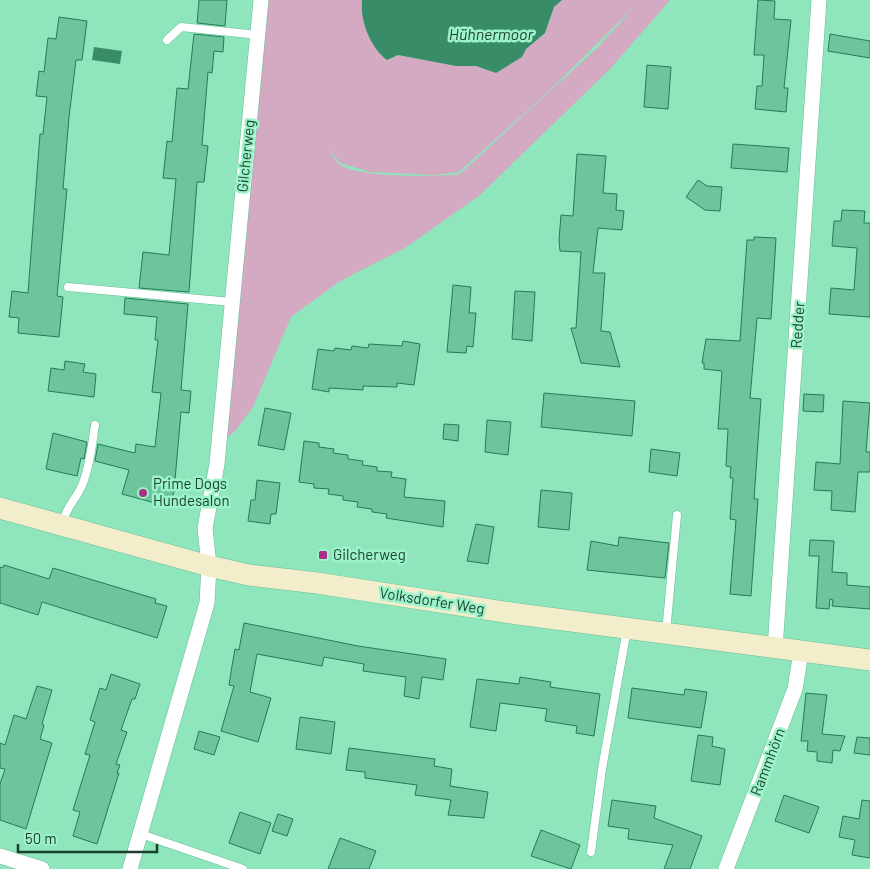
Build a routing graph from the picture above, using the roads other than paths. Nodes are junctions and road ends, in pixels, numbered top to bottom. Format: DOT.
graph roads {
  1 [pos="261,0"];
  2 [pos="819,0"];
  3 [pos="258,35"];
  4 [pos="167,40"];
  5 [pos="68,287"];
  6 [pos="232,302"];
  7 [pos="95,425"];
  8 [pos="0,508"];
  9 [pos="677,515"];
  10 [pos="62,524"];
  11 [pos="209,566"];
  12 [pos="627,629"];
  13 [pos="666,634"];
  14 [pos="775,649"];
  15 [pos="801,652"];
  16 [pos="870,660"];
  17 [pos="141,834"];
  18 [pos="591,852"];
  19 [pos="0,856"];
  20 [pos="25,866"];
  21 [pos="42,869"];
  22 [pos="130,869"];
  23 [pos="243,869"];
  24 [pos="726,869"];
  1 -- 3 [label="street, Gilcherweg"];
  2 -- 14 [label="street, Redder"];
  3 -- 4 [label="lane"];
  3 -- 6 [label="street, Gilcherweg"];
  5 -- 6 [label="lane"];
  6 -- 11 [label="street, Gilcherweg"];
  7 -- 10 [label="lane"];
  8 -- 10 [label="street, Volksdorfer Weg"];
  9 -- 13 [label="lane"];
  10 -- 11 [label="street, Volksdorfer Weg"];
  11 -- 12 [label="street, Volksdorfer Weg"];
  11 -- 17 [label="street, Gilcherweg"];
  12 -- 13 [label="street, Volksdorfer Weg"];
  12 -- 18 [label="lane"];
  13 -- 14 [label="street, Volksdorfer Weg"];
  14 -- 15 [label="street, Volksdorfer Weg"];
  15 -- 16 [label="street, Volksdorfer Weg"];
  15 -- 24 [label="street, Rammhörn"];
  17 -- 22 [label="street, Gilcherweg"];
  17 -- 23 [label="lane"];
  19 -- 20 [label="street"];
  20 -- 21 [label="street"];
}
